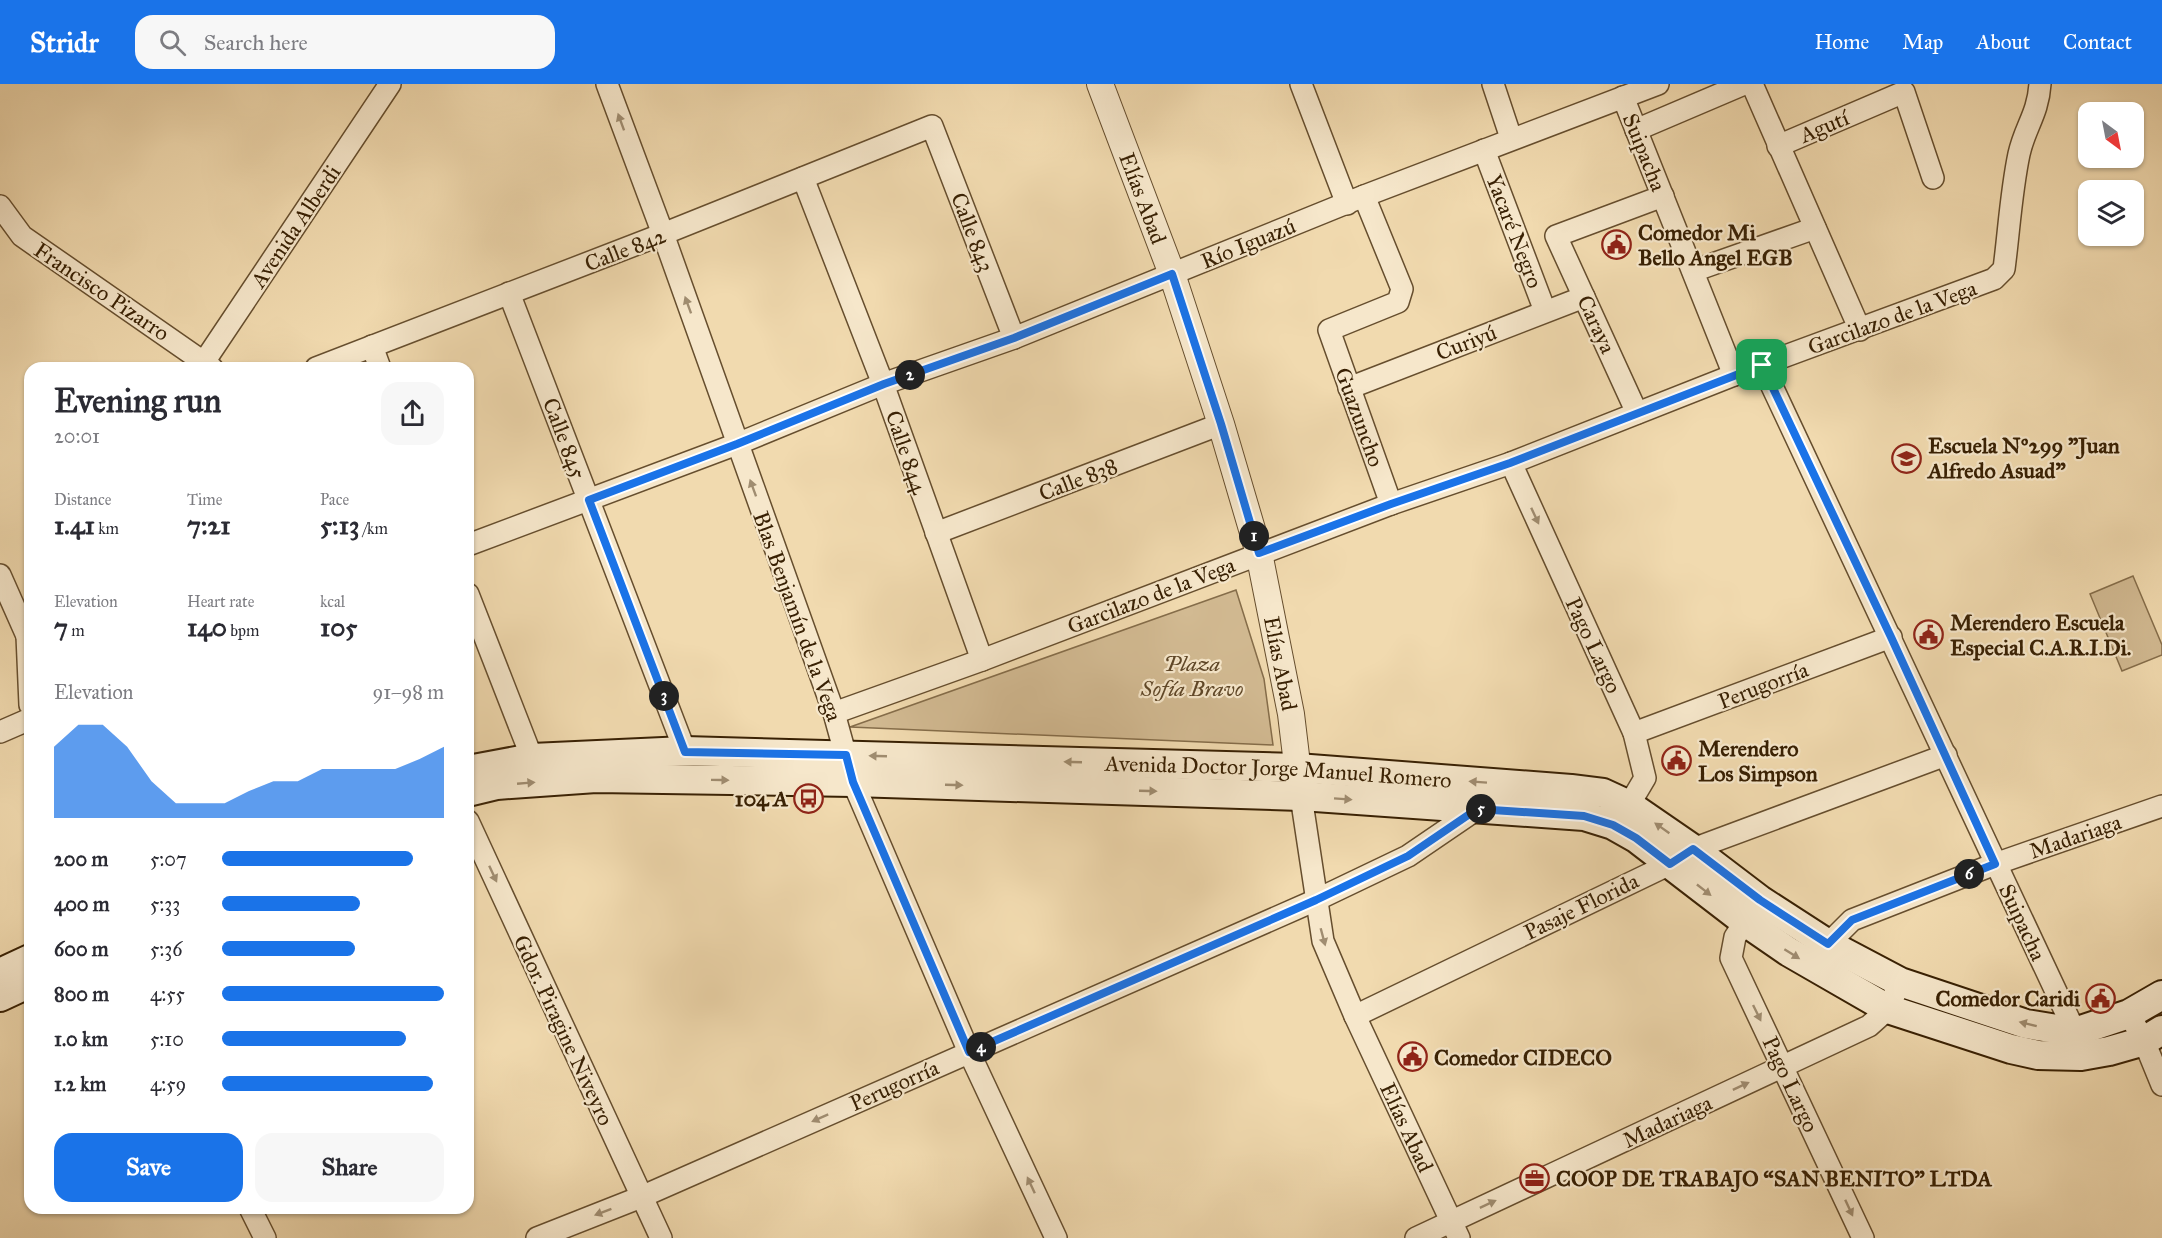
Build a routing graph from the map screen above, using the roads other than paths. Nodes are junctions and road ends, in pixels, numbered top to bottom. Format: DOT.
graph roads {
  1 [pos="390,84"];
  2 [pos="606,84"];
  3 [pos="1100,84"];
  4 [pos="1301,84"];
  5 [pos="1492,84"];
  6 [pos="1658,84"];
  7 [pos="1744,84"];
  8 [pos="1752,84"];
  9 [pos="2040,84"];
  10 [pos="1623,97"];
  11 [pos="932,126"];
  12 [pos="1636,130"];
  13 [pos="1511,138"];
  14 [pos="1778,146"];
  15 [pos="1484,150"];
  16 [pos="802,178"];
  17 [pos="1933,178"];
  18 [pos="1663,196"];
  19 [pos="1355,200"];
  20 [pos="0,206"];
  21 [pos="1815,228"];
  22 [pos="663,234"];
  23 [pos="1693,271"];
  24 [pos="1172,274"];
  25 [pos="509,293"];
  26 [pos="1584,297"];
  27 [pos="1545,311"];
  28 [pos="1860,330"];
  29 [pos="1014,338"];
  30 [pos="372,345"];
  31 [pos="202,362"];
  32 [pos="208,362"];
  33 [pos="331,362"];
  34 [pos="378,362"];
  35 [pos="1762,365"];
  36 [pos="1734,375"];
  37 [pos="884,384"];
  38 [pos="1349,388"];
  39 [pos="1637,413"];
  40 [pos="1221,424"];
  41 [pos="737,444"];
  42 [pos="1510,463"];
  43 [pos="589,500"];
  44 [pos="1391,504"];
  45 [pos="936,533"];
  46 [pos="474,543"];
  47 [pos="1259,553"];
  48 [pos="0,575"];
  49 [pos="474,609"];
  50 [pos="24,624"];
  51 [pos="1891,637"];
  52 [pos="982,660"];
  53 [pos="834,713"];
  54 [pos="24,721"];
  55 [pos="0,732"];
  56 [pos="1634,733"];
  57 [pos="685,752"];
  58 [pos="846,755"];
  59 [pos="1946,755"];
  60 [pos="532,758"];
  61 [pos="1297,768"];
  62 [pos="474,769"];
  63 [pos="853,782"];
  64 [pos="474,791"];
  65 [pos="1300,796"];
  66 [pos="2162,806"];
  67 [pos="1477,809"];
  68 [pos="1621,815"];
  69 [pos="474,834"];
  70 [pos="1682,856"];
  71 [pos="1995,864"];
  72 [pos="1316,900"];
  73 [pos="1752,910"];
  74 [pos="1828,944"];
  75 [pos="24,962"];
  76 [pos="0,973"];
  77 [pos="1899,982"];
  78 [pos="24,986"];
  79 [pos="2162,995"];
  80 [pos="0,997"];
  81 [pos="1888,1009"];
  82 [pos="2129,1014"];
  83 [pos="1355,1016"];
  84 [pos="2153,1036"];
  85 [pos="2078,1044"];
  86 [pos="969,1052"];
  87 [pos="1784,1067"];
  88 [pos="2162,1085"];
  89 [pos="641,1197"];
  90 [pos="253,1214"];
  91 [pos="1455,1230"];
  92 [pos="264,1238"];
  93 [pos="537,1238"];
  94 [pos="661,1238"];
  95 [pos="1056,1238"];
  96 [pos="1416,1238"];
  97 [pos="1863,1238"];
  1 -- 32 [label="street, Avenida Alberdi"];
  22 -- 2 [label="street, Blas Benjamín de la Vega, one-way"];
  3 -- 24 [label="street, Elías Abad"];
  4 -- 19 [label="street"];
  5 -- 13 [label="street"];
  6 -- 10 [label="street, Río Iguazú"];
  7 -- 12 [label="street"];
  8 -- 14 [label="street"];
  9 -- 28 [label="street, Garcilazo de la Vega"];
  10 -- 12 [label="street, Suipacha"];
  10 -- 13 [label="street, Río Iguazú"];
  11 -- 16 [label="street, Calle 842"];
  11 -- 29 [label="street, Calle 843"];
  12 -- 18 [label="street, Suipacha"];
  13 -- 15 [label="street, Río Iguazú"];
  14 -- 17 [label="street, Agutí"];
  14 -- 21 [label="street"];
  15 -- 19 [label="street, Río Iguazú"];
  15 -- 27 [label="street, Yacaré Negro"];
  16 -- 22 [label="street, Calle 842"];
  16 -- 37 [label="street, Calle 844"];
  18 -- 23 [label="street, Suipacha"];
  18 -- 26 [label="street, Caraya"];
  19 -- 24 [label="street, Río Iguazú"];
  19 -- 38 [label="street, Guazuncho"];
  20 -- 31 [label="street, Francisco Pizarro"];
  21 -- 23 [label="street"];
  21 -- 28 [label="street"];
  22 -- 25 [label="street, Calle 842"];
  41 -- 22 [label="street, Blas Benjamín de la Vega, one-way"];
  23 -- 36 [label="street, Suipacha"];
  24 -- 29 [label="street, Río Iguazú"];
  24 -- 40 [label="street, Elías Abad"];
  25 -- 30 [label="street, Calle 842"];
  25 -- 43 [label="street, Calle 845"];
  26 -- 27 [label="street, Curiyú"];
  26 -- 39 [label="street, Caraya"];
  27 -- 38 [label="street, Curiyú"];
  28 -- 35 [label="street, Garcilazo de la Vega"];
  29 -- 37 [label="street, Río Iguazú"];
  30 -- 33 [label="street, Calle 842"];
  30 -- 34 [label="street"];
  35 -- 36 [label="street, Garcilazo de la Vega"];
  35 -- 51 [label="street, Suipacha"];
  36 -- 39 [label="street, Garcilazo de la Vega"];
  37 -- 41 [label="street, Río Iguazú"];
  37 -- 45 [label="street, Calle 844"];
  38 -- 44 [label="street, Guazuncho"];
  39 -- 42 [label="street, Garcilazo de la Vega"];
  40 -- 45 [label="street, Calle 838"];
  40 -- 47 [label="street, Elías Abad"];
  41 -- 43 [label="street, Río Iguazú"];
  53 -- 41 [label="street, Blas Benjamín de la Vega, one-way"];
  42 -- 44 [label="street, Garcilazo de la Vega"];
  42 -- 56 [label="street, Pago Largo, one-way"];
  43 -- 46 [label="street, Río Iguazú"];
  43 -- 57 [label="street, Calle 845"];
  44 -- 47 [label="street, Garcilazo de la Vega"];
  45 -- 52 [label="street, Calle 844"];
  47 -- 52 [label="street, Garcilazo de la Vega"];
  47 -- 61 [label="street, Elías Abad"];
  48 -- 50 [label="street"];
  49 -- 60 [label="street"];
  51 -- 56 [label="street, Perugorría"];
  51 -- 59 [label="street, Suipacha"];
  52 -- 53 [label="street, Garcilazo de la Vega"];
  53 -- 58 [label="street, Blas Benjamín de la Vega"];
  54 -- 55 [label="street"];
  56 -- 68 [label="street, Pago Largo"];
  57 -- 58 [label="main road, Avenida Doctor Jorge Manuel Romero"];
  57 -- 60 [label="main road, Avenida Doctor Jorge Manuel Romero"];
  61 -- 58 [label="main road, Avenida Doctor Jorge Manuel Romero, one-way"];
  58 -- 63 [label="street, Blas Benjamín de la Vega"];
  59 -- 70 [label="street, Pasaje Florida"];
  59 -- 71 [label="street, Suipacha"];
  60 -- 62 [label="main road, Avenida Doctor Jorge Manuel Romero"];
  61 -- 65 [label="street, Elías Abad"];
  68 -- 61 [label="main road, Avenida Doctor Jorge Manuel Romero, one-way"];
  64 -- 63 [label="main road, Avenida Doctor Jorge Manuel Romero, one-way"];
  63 -- 65 [label="main road, Avenida Doctor Jorge Manuel Romero, one-way"];
  63 -- 86 [label="street, Blas Benjamín de la Vega"];
  65 -- 67 [label="main road, Avenida Doctor Jorge Manuel Romero, one-way"];
  65 -- 72 [label="street, Elías Abad"];
  66 -- 71 [label="street, Madariaga"];
  67 -- 68 [label="main road, Avenida Doctor Jorge Manuel Romero"];
  67 -- 72 [label="street, Perugorría"];
  68 -- 70 [label="main road, Avenida Doctor Jorge Manuel Romero"];
  69 -- 89 [label="street, Gdor. Piragine Niveyro, one-way"];
  70 -- 73 [label="main road, Avenida Doctor Jorge Manuel Romero"];
  70 -- 83 [label="street, Pasaje Florida"];
  71 -- 74 [label="street, Madariaga"];
  71 -- 85 [label="street, Suipacha"];
  72 -- 83 [label="street, Elías Abad, one-way"];
  72 -- 86 [label="street, Perugorría"];
  73 -- 74 [label="main road, Avenida Doctor Jorge Manuel Romero"];
  73 -- 81 [label="main road, Avenida Doctor Jorge Manuel Romero, one-way"];
  73 -- 87 [label="street, Pago Largo, one-way"];
  74 -- 77 [label="main road, Avenida Doctor Jorge Manuel Romero"];
  75 -- 76 [label="main road"];
  77 -- 81 [label="street, Madariaga"];
  85 -- 77 [label="main road, Avenida Doctor Jorge Manuel Romero, one-way"];
  78 -- 80 [label="main road"];
  79 -- 82 [label="main road, Avenida Doctor Jorge Manuel Romero"];
  81 -- 85 [label="main road, Avenida Doctor Jorge Manuel Romero"];
  81 -- 87 [label="street, Madariaga"];
  82 -- 84 [label="street"];
  82 -- 85 [label="main road, Avenida Doctor Jorge Manuel Romero"];
  83 -- 91 [label="street, Elías Abad"];
  84 -- 85 [label="main road, Avenida Doctor Jorge Manuel Romero"];
  84 -- 88 [label="street"];
  86 -- 89 [label="street, Perugorría, one-way"];
  95 -- 86 [label="street, Blas Benjamín de la Vega, one-way"];
  91 -- 87 [label="street, Madariaga, one-way"];
  87 -- 97 [label="street, Pago Largo, one-way"];
  89 -- 93 [label="street, Perugorría, one-way"];
  89 -- 94 [label="street, Gdor. Piragine Niveyro"];
  90 -- 92 [label="street"];
  91 -- 96 [label="street, Madariaga"];
}
